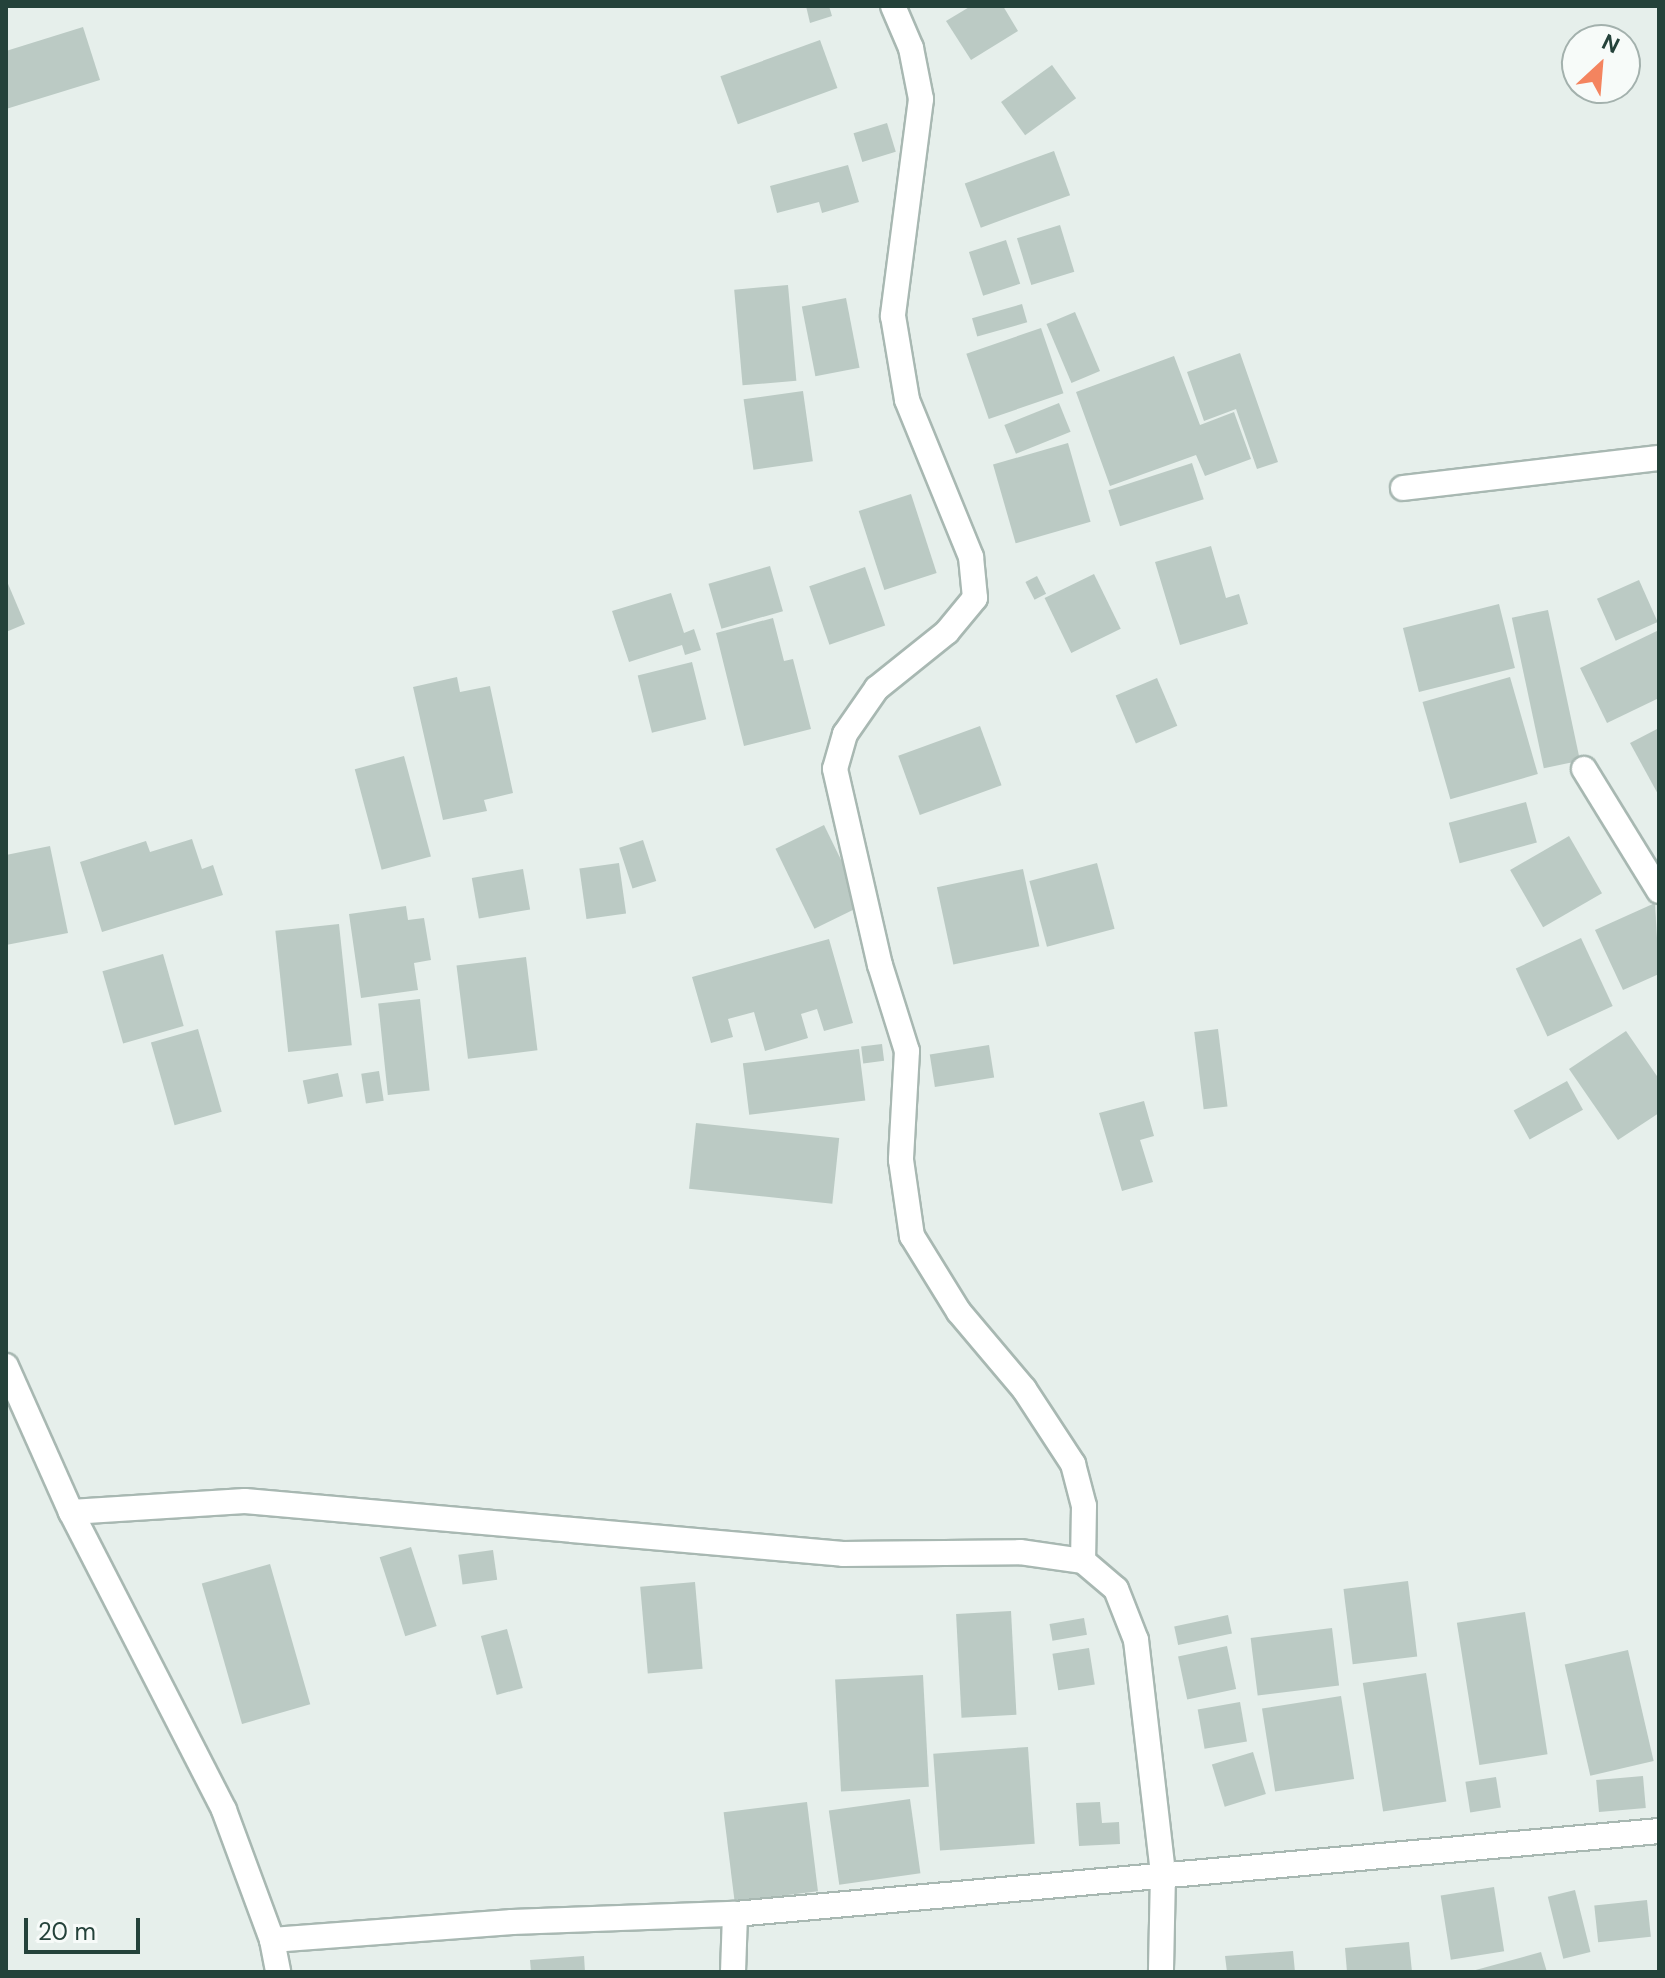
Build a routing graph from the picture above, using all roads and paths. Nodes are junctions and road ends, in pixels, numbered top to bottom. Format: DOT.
graph roads {
  1 [pos="893,6"];
  2 [pos="1659,458"];
  3 [pos="1403,488"];
  4 [pos="1584,769"];
  5 [pos="1659,891"];
  6 [pos="6,1366"];
  7 [pos="71,1512"];
  8 [pos="1083,1561"];
  9 [pos="1659,1831"];
  10 [pos="1163,1874"];
  11 [pos="735,1914"];
  12 [pos="272,1940"];
  13 [pos="278,1972"];
  14 [pos="733,1972"];
  15 [pos="1161,1972"];
  1 -- 8 [label="street"];
  2 -- 3 [label="street"];
  4 -- 5 [label="street"];
  6 -- 7 [label="street"];
  7 -- 8 [label="street"];
  7 -- 12 [label="street"];
  8 -- 10 [label="street"];
  9 -- 10 [label="street"];
  10 -- 11 [label="street"];
  10 -- 15 [label="street"];
  11 -- 12 [label="street"];
  11 -- 14 [label="street"];
  12 -- 13 [label="street"];
}
